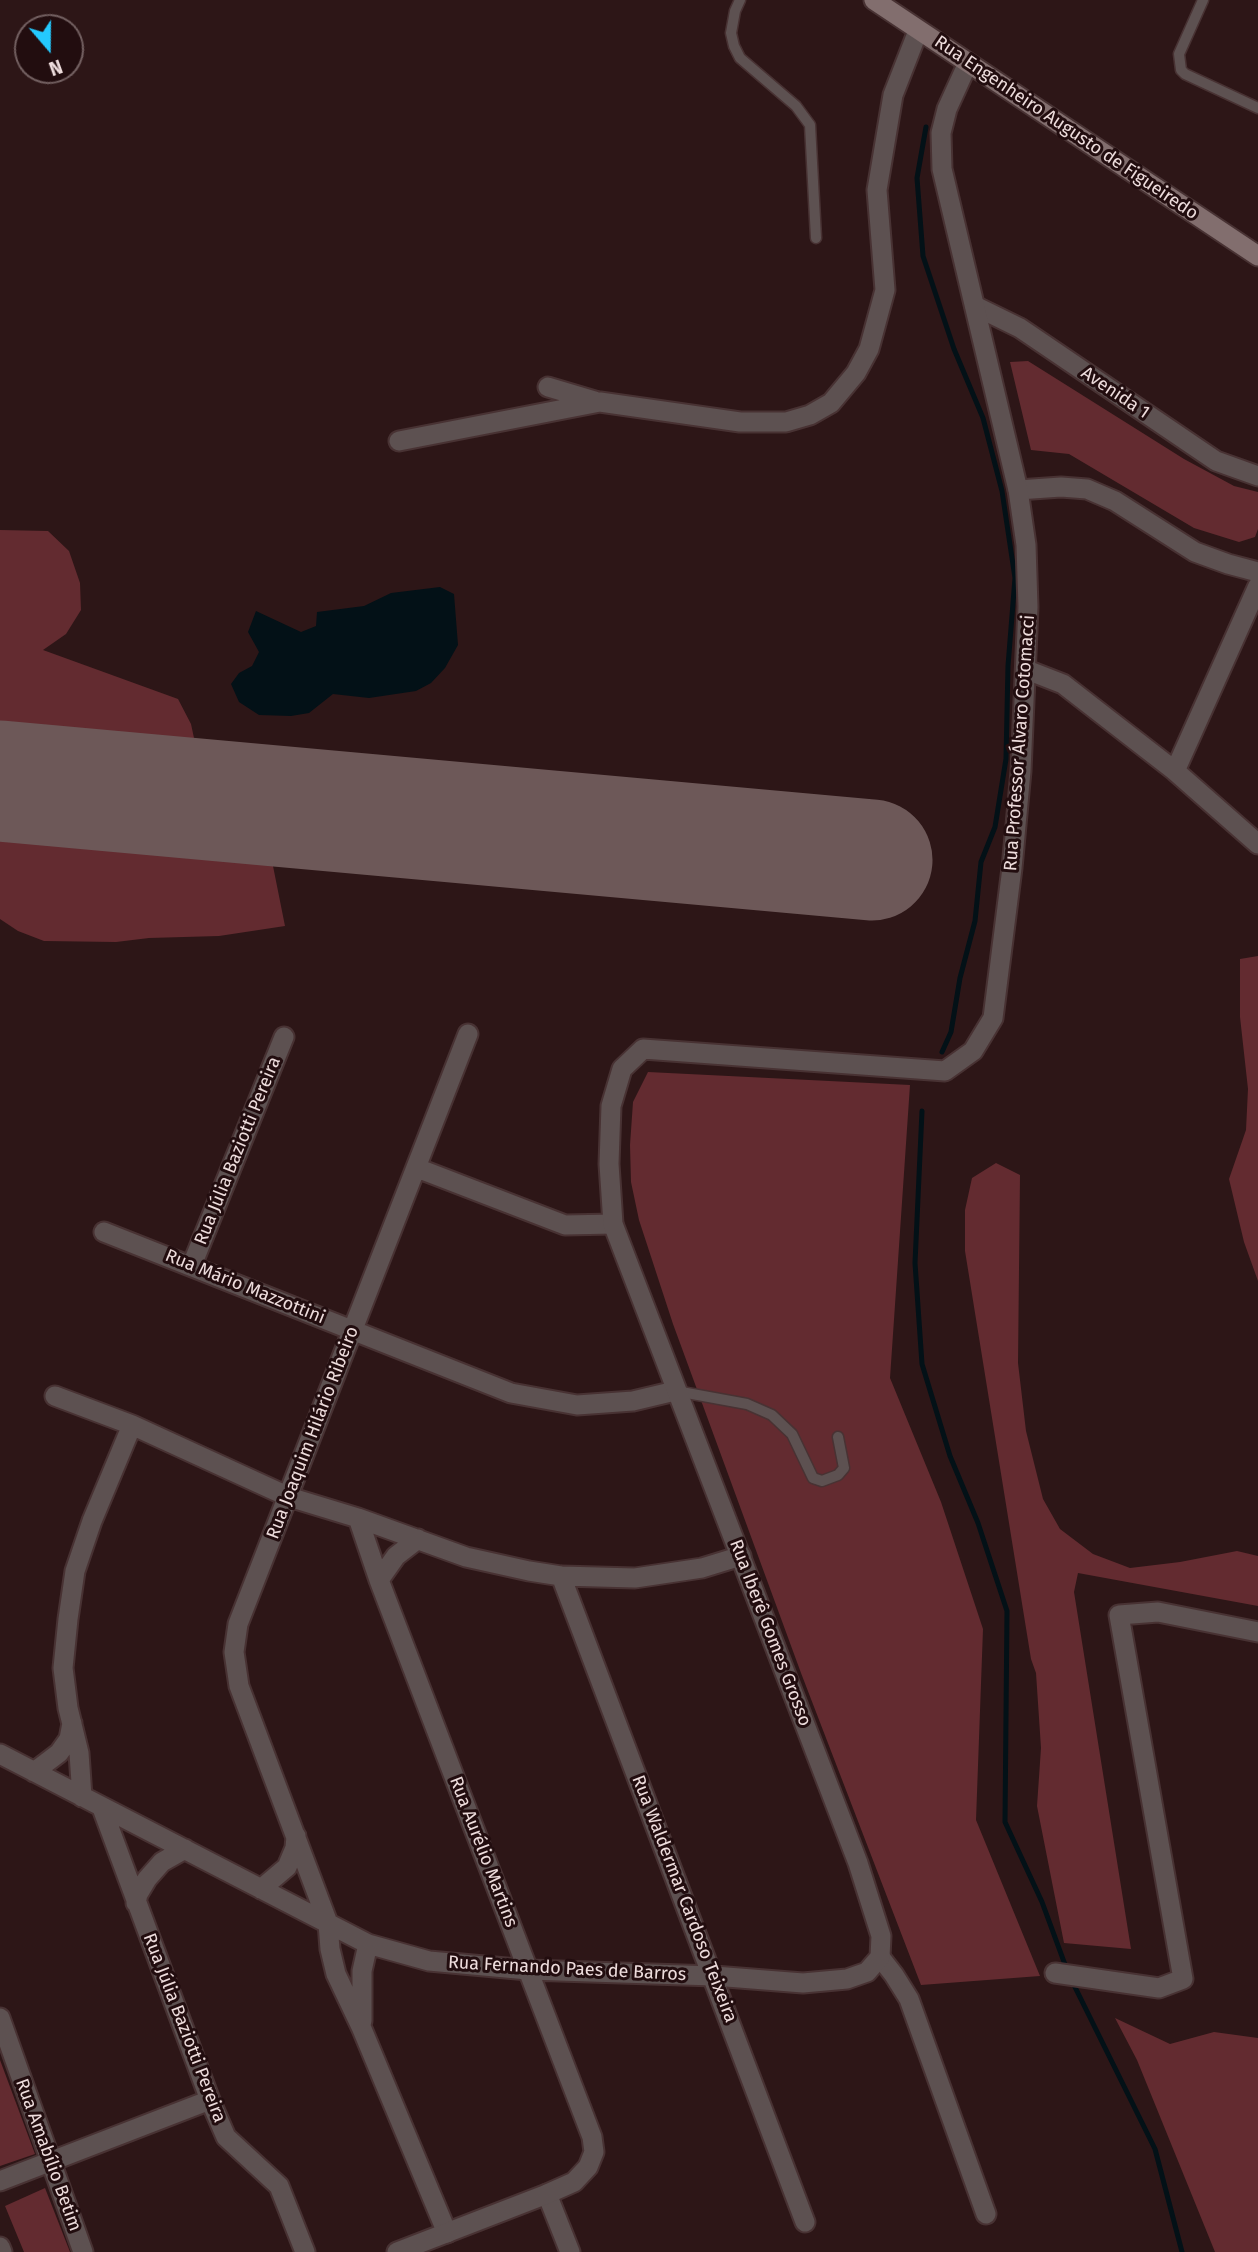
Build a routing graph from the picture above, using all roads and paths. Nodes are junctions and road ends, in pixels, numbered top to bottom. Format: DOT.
graph roads {
  1 [pos="740,0"];
  2 [pos="874,0"];
  3 [pos="1203,0"];
  4 [pos="918,30"];
  5 [pos="968,63"];
  6 [pos="1258,108"];
  7 [pos="816,238"];
  8 [pos="1258,256"];
  9 [pos="975,306"];
  10 [pos="548,387"];
  11 [pos="600,402"];
  12 [pos="399,441"];
  13 [pos="1258,476"];
  14 [pos="1018,490"];
  15 [pos="1258,572"];
  16 [pos="1258,586"];
  17 [pos="1027,670"];
  18 [pos="1175,771"];
  19 [pos="1258,844"];
  20 [pos="468,1034"];
  21 [pos="284,1037"];
  22 [pos="643,1049"];
  23 [pos="417,1168"];
  24 [pos="612,1224"];
  25 [pos="104,1232"];
  26 [pos="192,1265"];
  27 [pos="353,1331"];
  28 [pos="675,1391"];
  29 [pos="55,1396"];
  30 [pos="132,1425"];
  31 [pos="838,1437"];
  32 [pos="289,1497"];
  33 [pos="358,1518"];
  34 [pos="418,1539"];
  35 [pos="741,1556"];
  36 [pos="561,1576"];
  37 [pos="379,1580"];
  38 [pos="1258,1632"];
  39 [pos="72,1722"];
  40 [pos="0,1754"];
  41 [pos="34,1772"];
  42 [pos="82,1797"];
  43 [pos="102,1808"];
  44 [pos="296,1836"];
  45 [pos="185,1849"];
  46 [pos="261,1889"];
  47 [pos="136,1903"];
  48 [pos="328,1923"];
  49 [pos="368,1944"];
  50 [pos="880,1957"];
  51 [pos="528,1970"];
  52 [pos="1055,1973"];
  53 [pos="714,1976"];
  54 [pos="0,2018"];
  55 [pos="362,2029"];
  56 [pos="210,2100"];
  57 [pos="50,2162"];
  58 [pos="0,2181"];
  59 [pos="547,2194"];
  60 [pos="986,2214"];
  61 [pos="805,2222"];
  62 [pos="447,2233"];
  63 [pos="0,2247"];
  64 [pos="2,2252"];
  65 [pos="83,2252"];
  66 [pos="305,2252"];
  67 [pos="397,2252"];
  68 [pos="570,2252"];
  1 -- 7 [label="lane"];
  2 -- 4 [label="main road, Rua Engenheiro Augusto de Figueiredo"];
  3 -- 6 [label="lane"];
  4 -- 5 [label="main road, Rua Engenheiro Augusto de Figueiredo"];
  4 -- 11 [label="street"];
  5 -- 8 [label="main road, Rua Engenheiro Augusto de Figueiredo"];
  5 -- 9 [label="street, Rua Professor Álvaro Cotomacci"];
  9 -- 13 [label="street, Avenida 1"];
  9 -- 14 [label="street, Rua Professor Álvaro Cotomacci"];
  10 -- 11 [label="street"];
  11 -- 12 [label="street"];
  14 -- 15 [label="street"];
  14 -- 17 [label="street, Rua Professor Álvaro Cotomacci"];
  16 -- 18 [label="street"];
  17 -- 18 [label="street"];
  17 -- 22 [label="street, Rua Professor Álvaro Cotomacci"];
  18 -- 19 [label="street"];
  20 -- 23 [label="street, Rua Joaquim Hilário Ribeiro"];
  21 -- 26 [label="street, Rua Júlia Baziotti Pereira"];
  22 -- 24 [label="street, Rua Iberê Gomes Grosso"];
  23 -- 24 [label="street"];
  23 -- 27 [label="street, Rua Joaquim Hilário Ribeiro"];
  24 -- 28 [label="street, Rua Iberê Gomes Grosso"];
  25 -- 26 [label="street, Rua Mário Mazzottini"];
  26 -- 27 [label="street, Rua Mário Mazzottini"];
  27 -- 28 [label="street, Rua Mário Mazzottini"];
  27 -- 32 [label="street, Rua Joaquim Hilário Ribeiro"];
  28 -- 31 [label="lane, Rua Mário Mazzottini"];
  28 -- 35 [label="street, Rua Iberê Gomes Grosso"];
  29 -- 30 [label="street"];
  30 -- 32 [label="street"];
  30 -- 39 [label="street"];
  32 -- 33 [label="street"];
  32 -- 44 [label="street, Rua Joaquim Hilário Ribeiro"];
  33 -- 34 [label="street"];
  33 -- 37 [label="street, Rua Aurélio Martins"];
  34 -- 36 [label="street"];
  34 -- 37 [label="street"];
  35 -- 36 [label="street"];
  35 -- 50 [label="street, Rua Iberê Gomes Grosso"];
  36 -- 53 [label="street, Rua Waldermar Cardoso Teixeira"];
  37 -- 51 [label="street, Rua Aurélio Martins"];
  38 -- 52 [label="street"];
  39 -- 41 [label="street"];
  39 -- 42 [label="street"];
  40 -- 41 [label="street, Rua Fernando Paes de Barros"];
  41 -- 42 [label="street, Rua Fernando Paes de Barros"];
  42 -- 43 [label="street, Rua Fernando Paes de Barros"];
  43 -- 45 [label="street, Rua Fernando Paes de Barros"];
  43 -- 47 [label="street, Rua Júlia Baziotti Pereira"];
  44 -- 46 [label="street"];
  44 -- 48 [label="street, Rua Joaquim Hilário Ribeiro"];
  45 -- 46 [label="street, Rua Fernando Paes de Barros"];
  45 -- 47 [label="street"];
  46 -- 48 [label="street, Rua Fernando Paes de Barros"];
  47 -- 56 [label="street, Rua Júlia Baziotti Pereira"];
  48 -- 49 [label="street, Rua Fernando Paes de Barros"];
  48 -- 55 [label="street, Rua Joaquim Hilário Ribeiro"];
  49 -- 51 [label="street, Rua Fernando Paes de Barros"];
  49 -- 55 [label="street, Rua Joaquim Hilário Ribeiro"];
  50 -- 53 [label="street, Rua Fernando Paes de Barros"];
  50 -- 60 [label="street"];
  51 -- 53 [label="street, Rua Fernando Paes de Barros"];
  51 -- 59 [label="street, Rua Aurélio Martins"];
  53 -- 61 [label="street, Rua Waldermar Cardoso Teixeira"];
  54 -- 57 [label="street, Rua Amabílio Betim"];
  55 -- 62 [label="street, Rua Joaquim Hilário Ribeiro"];
  56 -- 57 [label="street"];
  56 -- 66 [label="street, Rua Júlia Baziotti Pereira"];
  57 -- 58 [label="street"];
  57 -- 65 [label="street, Rua Amabílio Betim"];
  59 -- 62 [label="street"];
  59 -- 68 [label="street"];
  62 -- 67 [label="street"];
  63 -- 64 [label="street"];
}
